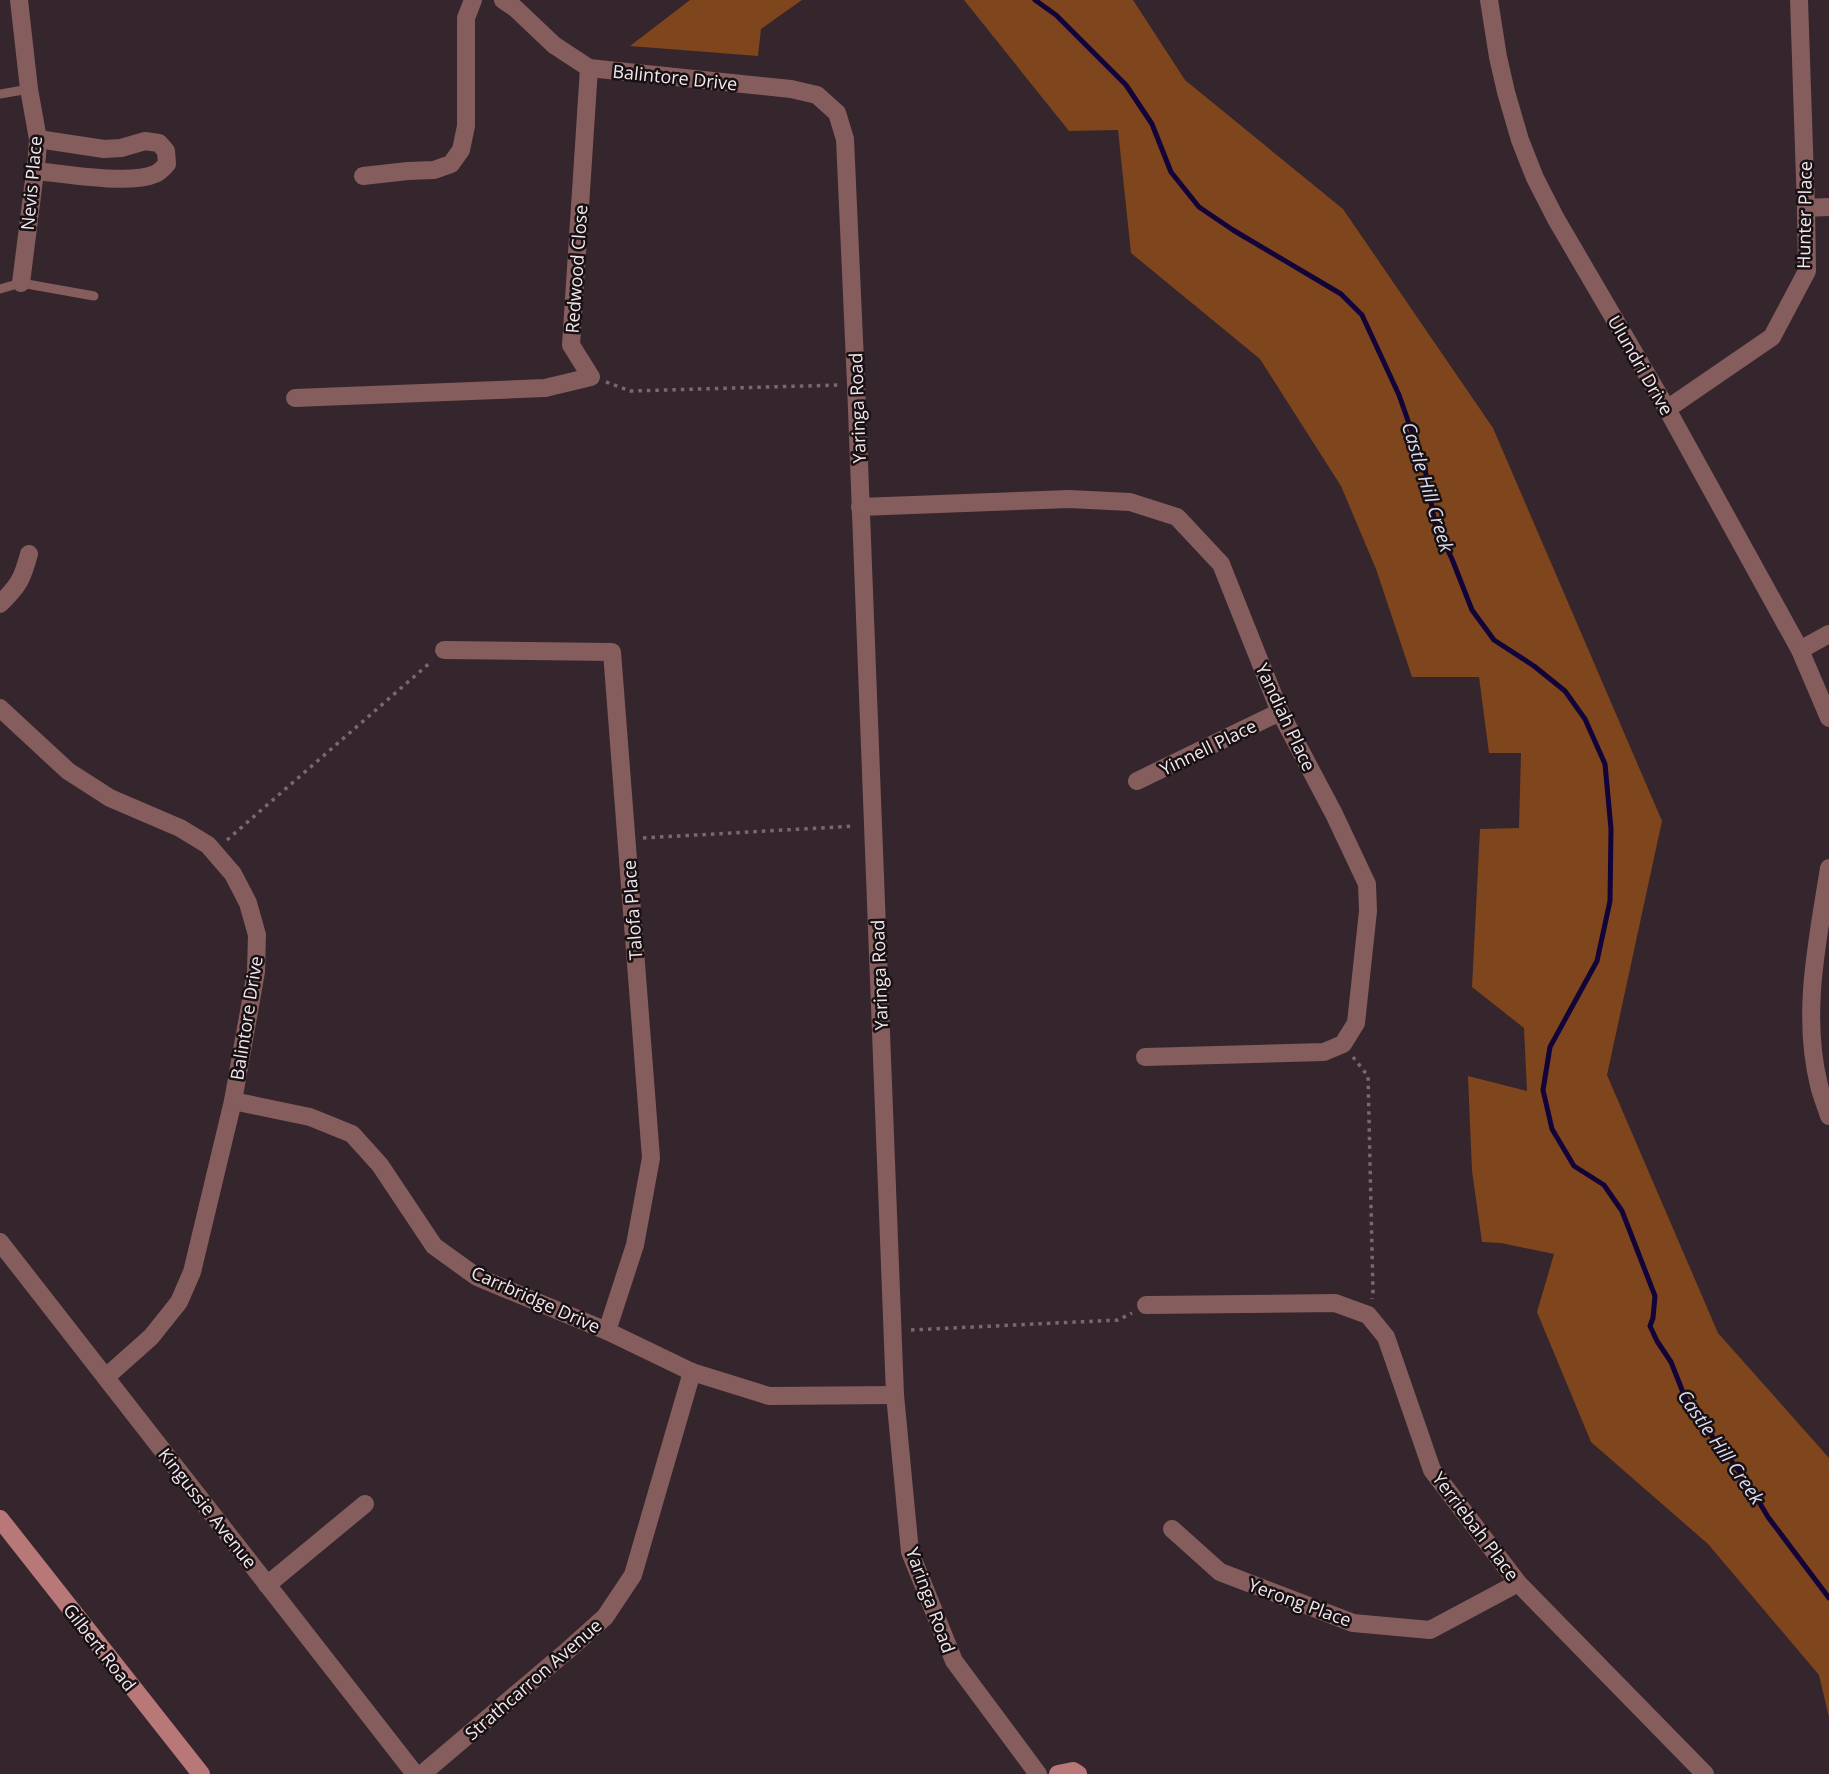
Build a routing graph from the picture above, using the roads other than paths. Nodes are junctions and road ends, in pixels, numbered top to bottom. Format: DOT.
graph roads {
  1 [pos="19,0"];
  2 [pos="473,0"];
  3 [pos="1489,0"];
  4 [pos="1799,0"];
  5 [pos="514,3"];
  6 [pos="589,68"];
  7 [pos="29,89"];
  8 [pos="0,94"];
  9 [pos="38,139"];
  10 [pos="845,139"];
  11 [pos="36,171"];
  12 [pos="363,176"];
  13 [pos="1829,207"];
  14 [pos="1806,208"];
  15 [pos="21,283"];
  16 [pos="0,289"];
  17 [pos="93,296"];
  18 [pos="295,398"];
  19 [pos="1667,410"];
  20 [pos="860,507"];
  21 [pos="29,554"];
  22 [pos="0,604"];
  23 [pos="1829,634"];
  24 [pos="444,650"];
  25 [pos="1800,650"];
  26 [pos="0,708"];
  27 [pos="1280,712"];
  28 [pos="1829,718"];
  29 [pos="1137,781"];
  30 [pos="1829,868"];
  31 [pos="1145,1057"];
  32 [pos="233,1101"];
  33 [pos="1829,1116"];
  34 [pos="0,1242"];
  35 [pos="1146,1306"];
  36 [pos="607,1331"];
  37 [pos="692,1372"];
  38 [pos="106,1377"];
  39 [pos="895,1395"];
  40 [pos="365,1504"];
  41 [pos="0,1519"];
  42 [pos="1172,1529"];
  43 [pos="1518,1583"];
  44 [pos="267,1585"];
  45 [pos="201,1774"];
  46 [pos="415,1774"];
  47 [pos="422,1774"];
  48 [pos="1038,1774"];
  49 [pos="1058,1774"];
  50 [pos="1078,1774"];
  51 [pos="1705,1774"];
  1 -- 7 [label="street, Nevis Place"];
  2 -- 12 [label="street"];
  3 -- 19 [label="street, Ulundri Drive"];
  4 -- 14 [label="street, Hunter Place"];
  5 -- 6 [label="street, Balintore Drive"];
  6 -- 10 [label="street, Balintore Drive"];
  6 -- 18 [label="street, Redwood Close"];
  7 -- 8 [label="lane"];
  7 -- 9 [label="street, Nevis Place"];
  9 -- 11 [label="street, Nevis Place"];
  9 -- 11 [label="street"];
  10 -- 20 [label="street, Yaringa Road"];
  11 -- 15 [label="street, Nevis Place"];
  13 -- 14 [label="street"];
  14 -- 19 [label="street, Hunter Place"];
  15 -- 16 [label="lane"];
  15 -- 17 [label="lane"];
  19 -- 25 [label="street, Ulundri Drive"];
  20 -- 27 [label="street, Yandiah Place"];
  20 -- 39 [label="street, Yaringa Road"];
  21 -- 22 [label="street"];
  23 -- 25 [label="street"];
  24 -- 36 [label="street, Talofa Place"];
  25 -- 28 [label="street, Ulundri Drive"];
  26 -- 32 [label="street, Balintore Drive"];
  27 -- 29 [label="street, Yinnell Place"];
  27 -- 31 [label="street, Yandiah Place"];
  30 -- 33 [label="street"];
  32 -- 36 [label="street, Carrbridge Drive"];
  32 -- 38 [label="street, Balintore Drive"];
  34 -- 38 [label="street, Kingussie Avenue"];
  35 -- 43 [label="street, Yerriebah Place"];
  36 -- 37 [label="street, Carrbridge Drive"];
  37 -- 39 [label="street, Carrbridge Drive"];
  37 -- 47 [label="street, Strathcarron Avenue"];
  38 -- 44 [label="street, Kingussie Avenue"];
  39 -- 48 [label="street, Yaringa Road"];
  40 -- 44 [label="street"];
  41 -- 45 [label="main road, Gilbert Road"];
  42 -- 43 [label="street, Yerong Place"];
  43 -- 51 [label="street, Yerriebah Place"];
  44 -- 46 [label="street, Kingussie Avenue"];
  49 -- 50 [label="main road"];
}
